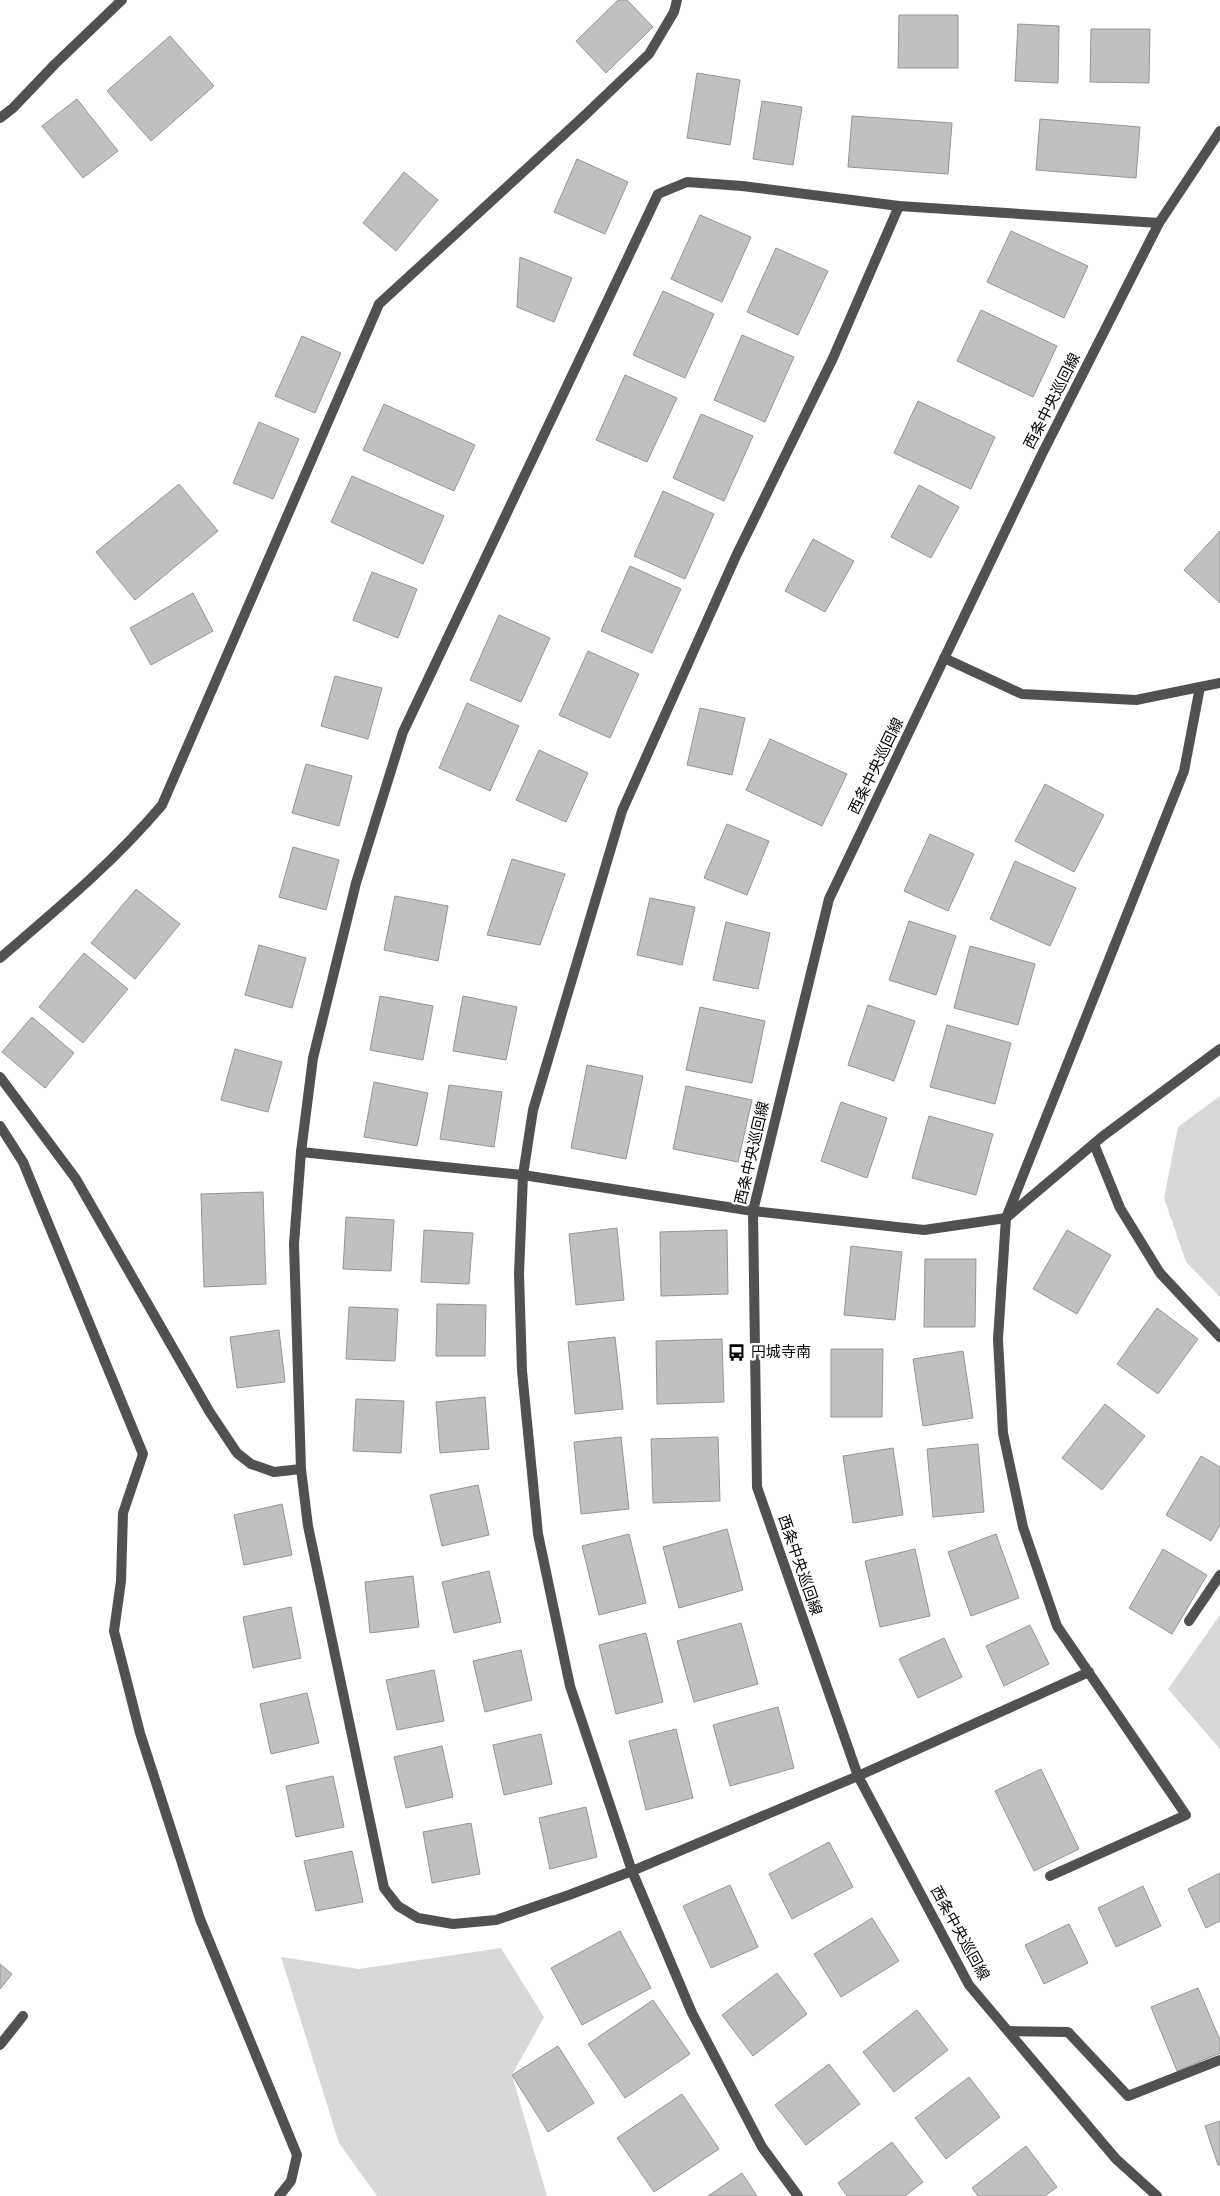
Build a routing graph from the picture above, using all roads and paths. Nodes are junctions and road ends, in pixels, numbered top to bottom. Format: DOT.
graph roads {
  1 [pos="122,0"];
  2 [pos="677,0"];
  3 [pos="0,118"];
  4 [pos="1220,131"];
  5 [pos="899,206"];
  6 [pos="1158,223"];
  7 [pos="944,658"];
  8 [pos="1220,683"];
  9 [pos="1200,687"];
  10 [pos="0,958"];
  11 [pos="1220,1049"];
  12 [pos="0,1077"];
  13 [pos="0,1126"];
  14 [pos="1094,1144"];
  15 [pos="301,1152"];
  16 [pos="523,1175"];
  17 [pos="753,1211"];
  18 [pos="1006,1218"];
  19 [pos="1220,1337"];
  20 [pos="301,1469"];
  21 [pos="1220,1575"];
  22 [pos="1189,1622"];
  23 [pos="1089,1672"];
  24 [pos="858,1776"];
  25 [pos="632,1871"];
  26 [pos="1050,1876"];
  27 [pos="24,2016"];
  28 [pos="1008,2031"];
  29 [pos="0,2045"];
  30 [pos="1220,2060"];
  31 [pos="279,2196"];
  32 [pos="798,2196"];
  33 [pos="1157,2196"];
  1 -- 3 [label="street"];
  2 -- 10 [label="street"];
  4 -- 6 [label="street, 西条中央巡回線"];
  5 -- 6 [label="street"];
  5 -- 15 [label="street"];
  5 -- 16 [label="street"];
  6 -- 7 [label="street, 西条中央巡回線"];
  7 -- 9 [label="street"];
  7 -- 17 [label="street, 西条中央巡回線"];
  8 -- 9 [label="street"];
  9 -- 18 [label="street"];
  11 -- 14 [label="street"];
  12 -- 20 [label="street"];
  13 -- 31 [label="street"];
  14 -- 18 [label="street"];
  14 -- 19 [label="street"];
  15 -- 16 [label="street"];
  15 -- 20 [label="street"];
  16 -- 17 [label="street"];
  16 -- 25 [label="street"];
  17 -- 18 [label="street"];
  17 -- 24 [label="street, 西条中央巡回線"];
  18 -- 23 [label="street"];
  20 -- 25 [label="street"];
  21 -- 22 [label="street"];
  23 -- 24 [label="street"];
  23 -- 26 [label="street"];
  24 -- 25 [label="street"];
  24 -- 28 [label="street, 西条中央巡回線"];
  25 -- 32 [label="street"];
  27 -- 29 [label="street"];
  28 -- 30 [label="street"];
  28 -- 33 [label="street, 西条中央巡回線"];
}
